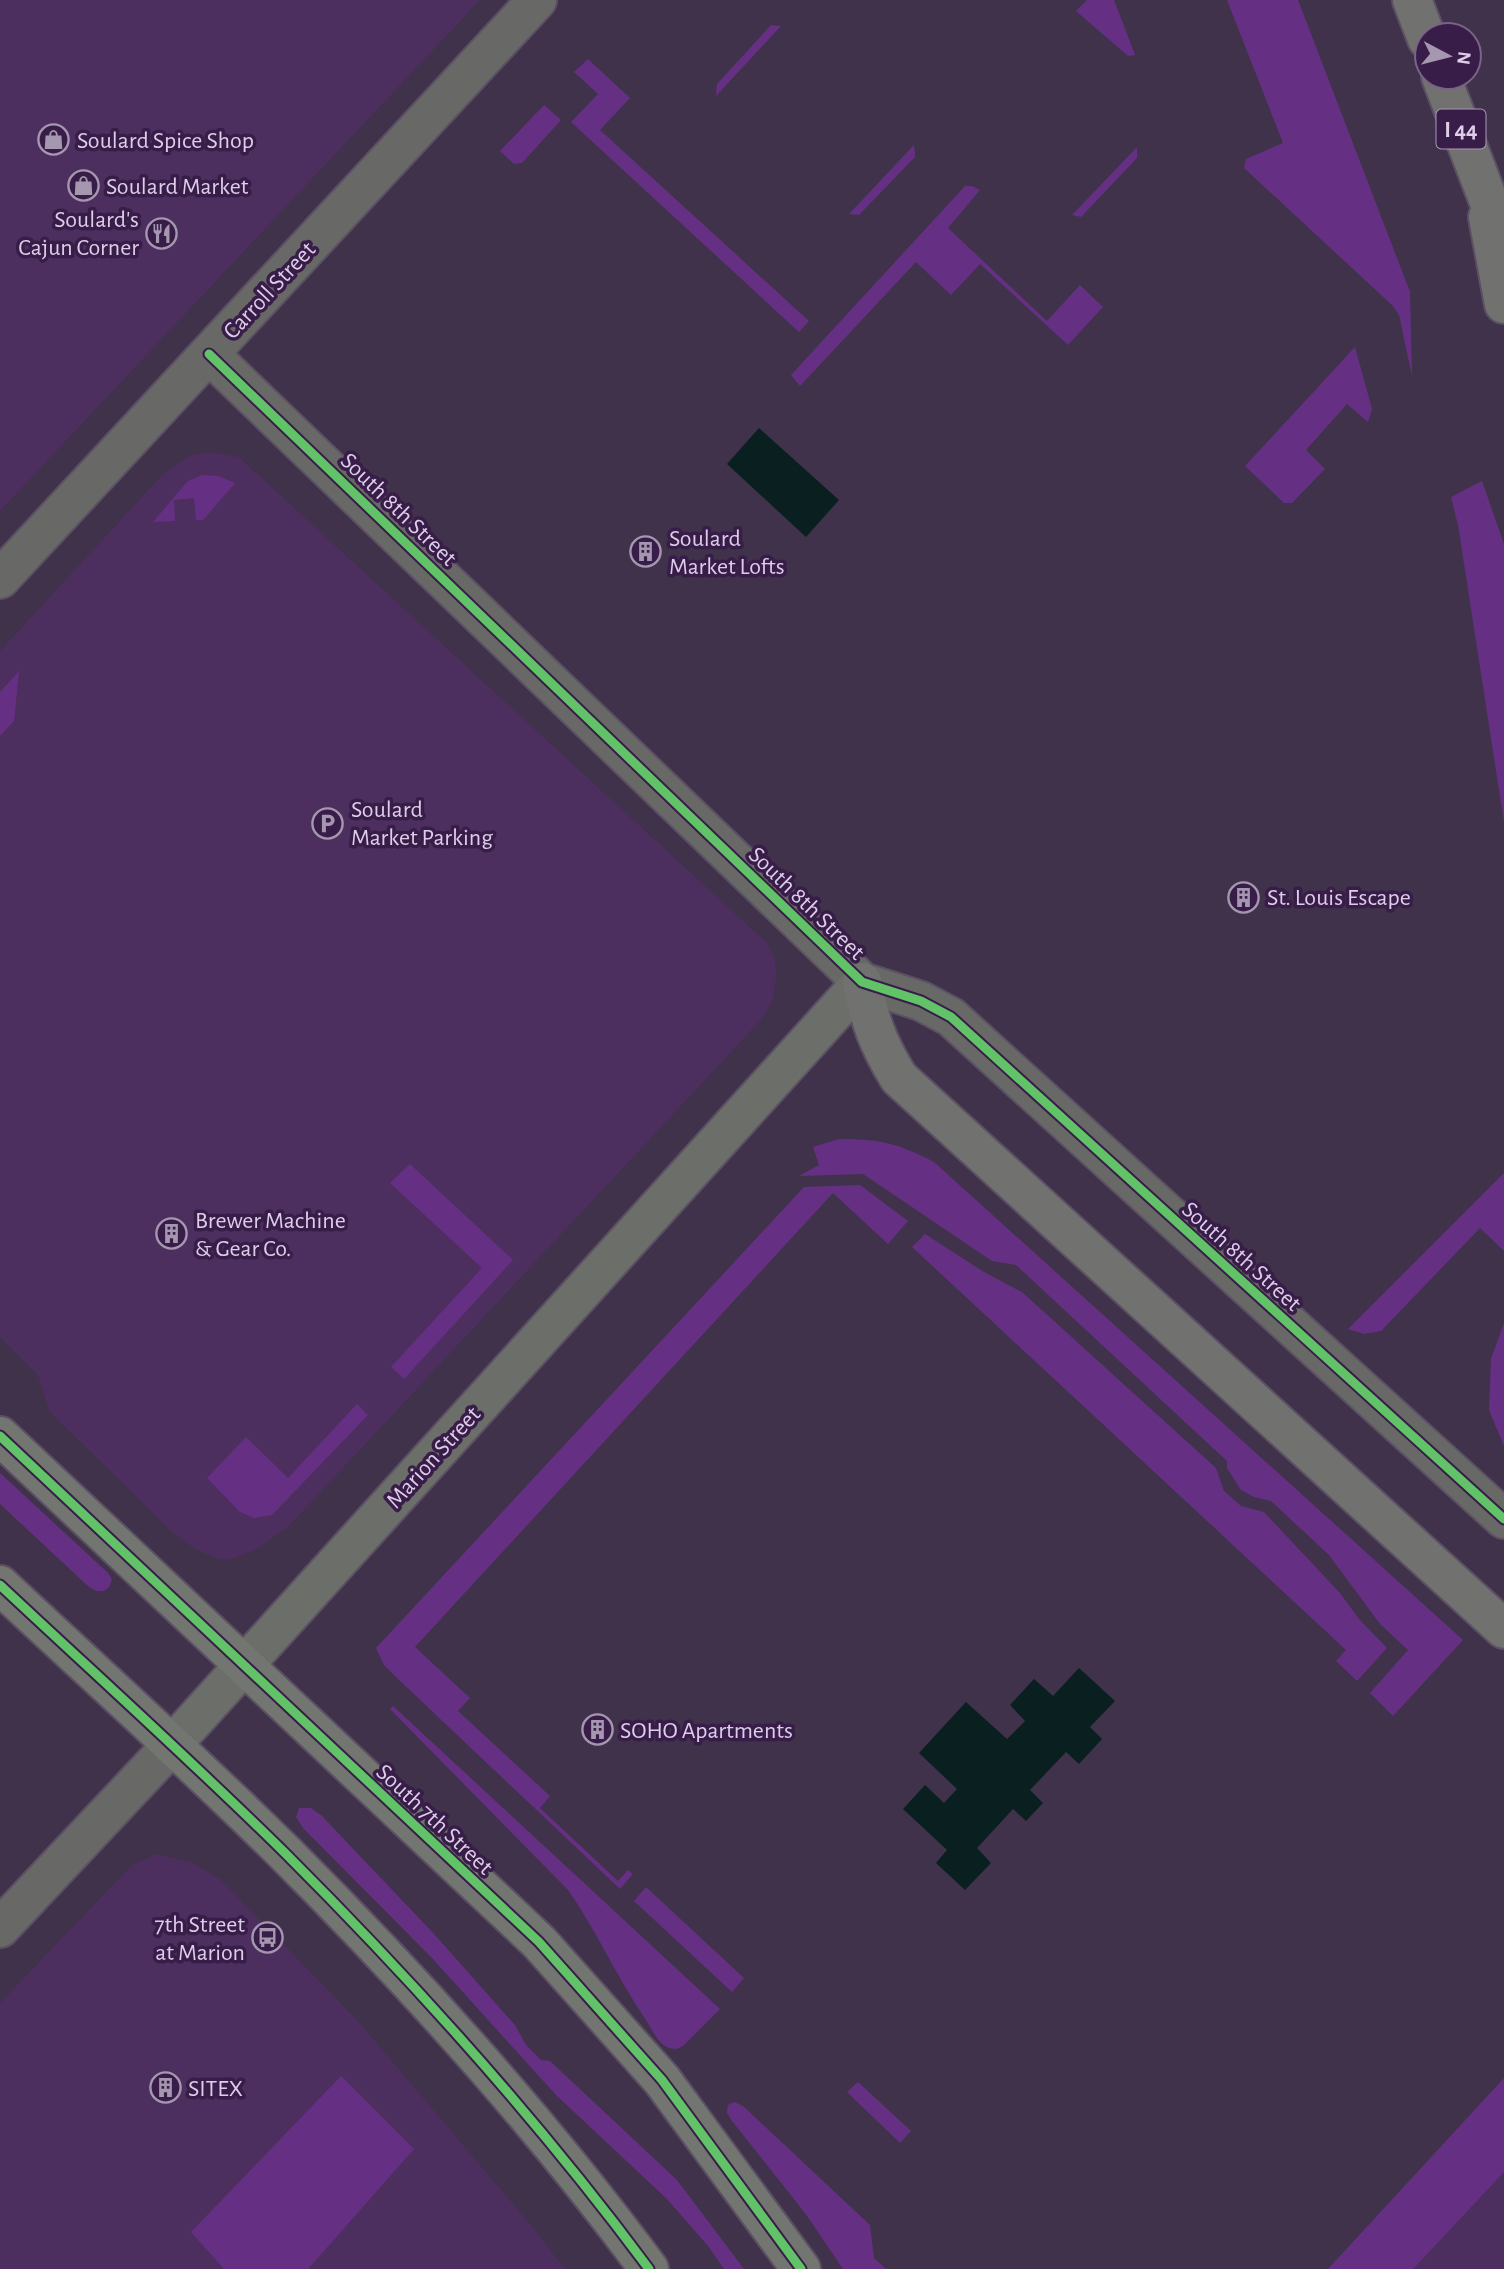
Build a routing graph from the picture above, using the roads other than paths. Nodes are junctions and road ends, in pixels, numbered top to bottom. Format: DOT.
graph roads {
  1 [pos="537,0"];
  2 [pos="1412,0"];
  3 [pos="1420,21"];
  4 [pos="1446,91"];
  5 [pos="1481,181"];
  6 [pos="1504,241"];
  7 [pos="1504,304"];
  8 [pos="209,354"];
  9 [pos="0,579"];
  10 [pos="862,982"];
  11 [pos="0,1436"];
  12 [pos="1504,1519"];
  13 [pos="0,1585"];
  14 [pos="1498,1623"];
  15 [pos="243,1667"];
  16 [pos="171,1746"];
  17 [pos="0,1928"];
  18 [pos="649,2269"];
  19 [pos="802,2269"];
  1 -- 8 [label="street, Carroll Street"];
  2 -- 3 [label="highway"];
  4 -- 5 [label="highway, I 44"];
  5 -- 6 [label="highway, I 44"];
  5 -- 7 [label="highway"];
  8 -- 9 [label="street, Carroll Street"];
  8 -- 10 [label="street, South 8th Street"];
  10 -- 12 [label="street, South 8th Street"];
  10 -- 14 [label="highway"];
  10 -- 15 [label="street, Marion Street"];
  11 -- 15 [label="main road, South 7th Street"];
  13 -- 16 [label="main road"];
  15 -- 16 [label="street, Marion Street"];
  15 -- 19 [label="main road, South 7th Street"];
  16 -- 17 [label="street, Marion Street"];
  16 -- 18 [label="main road"];
}
